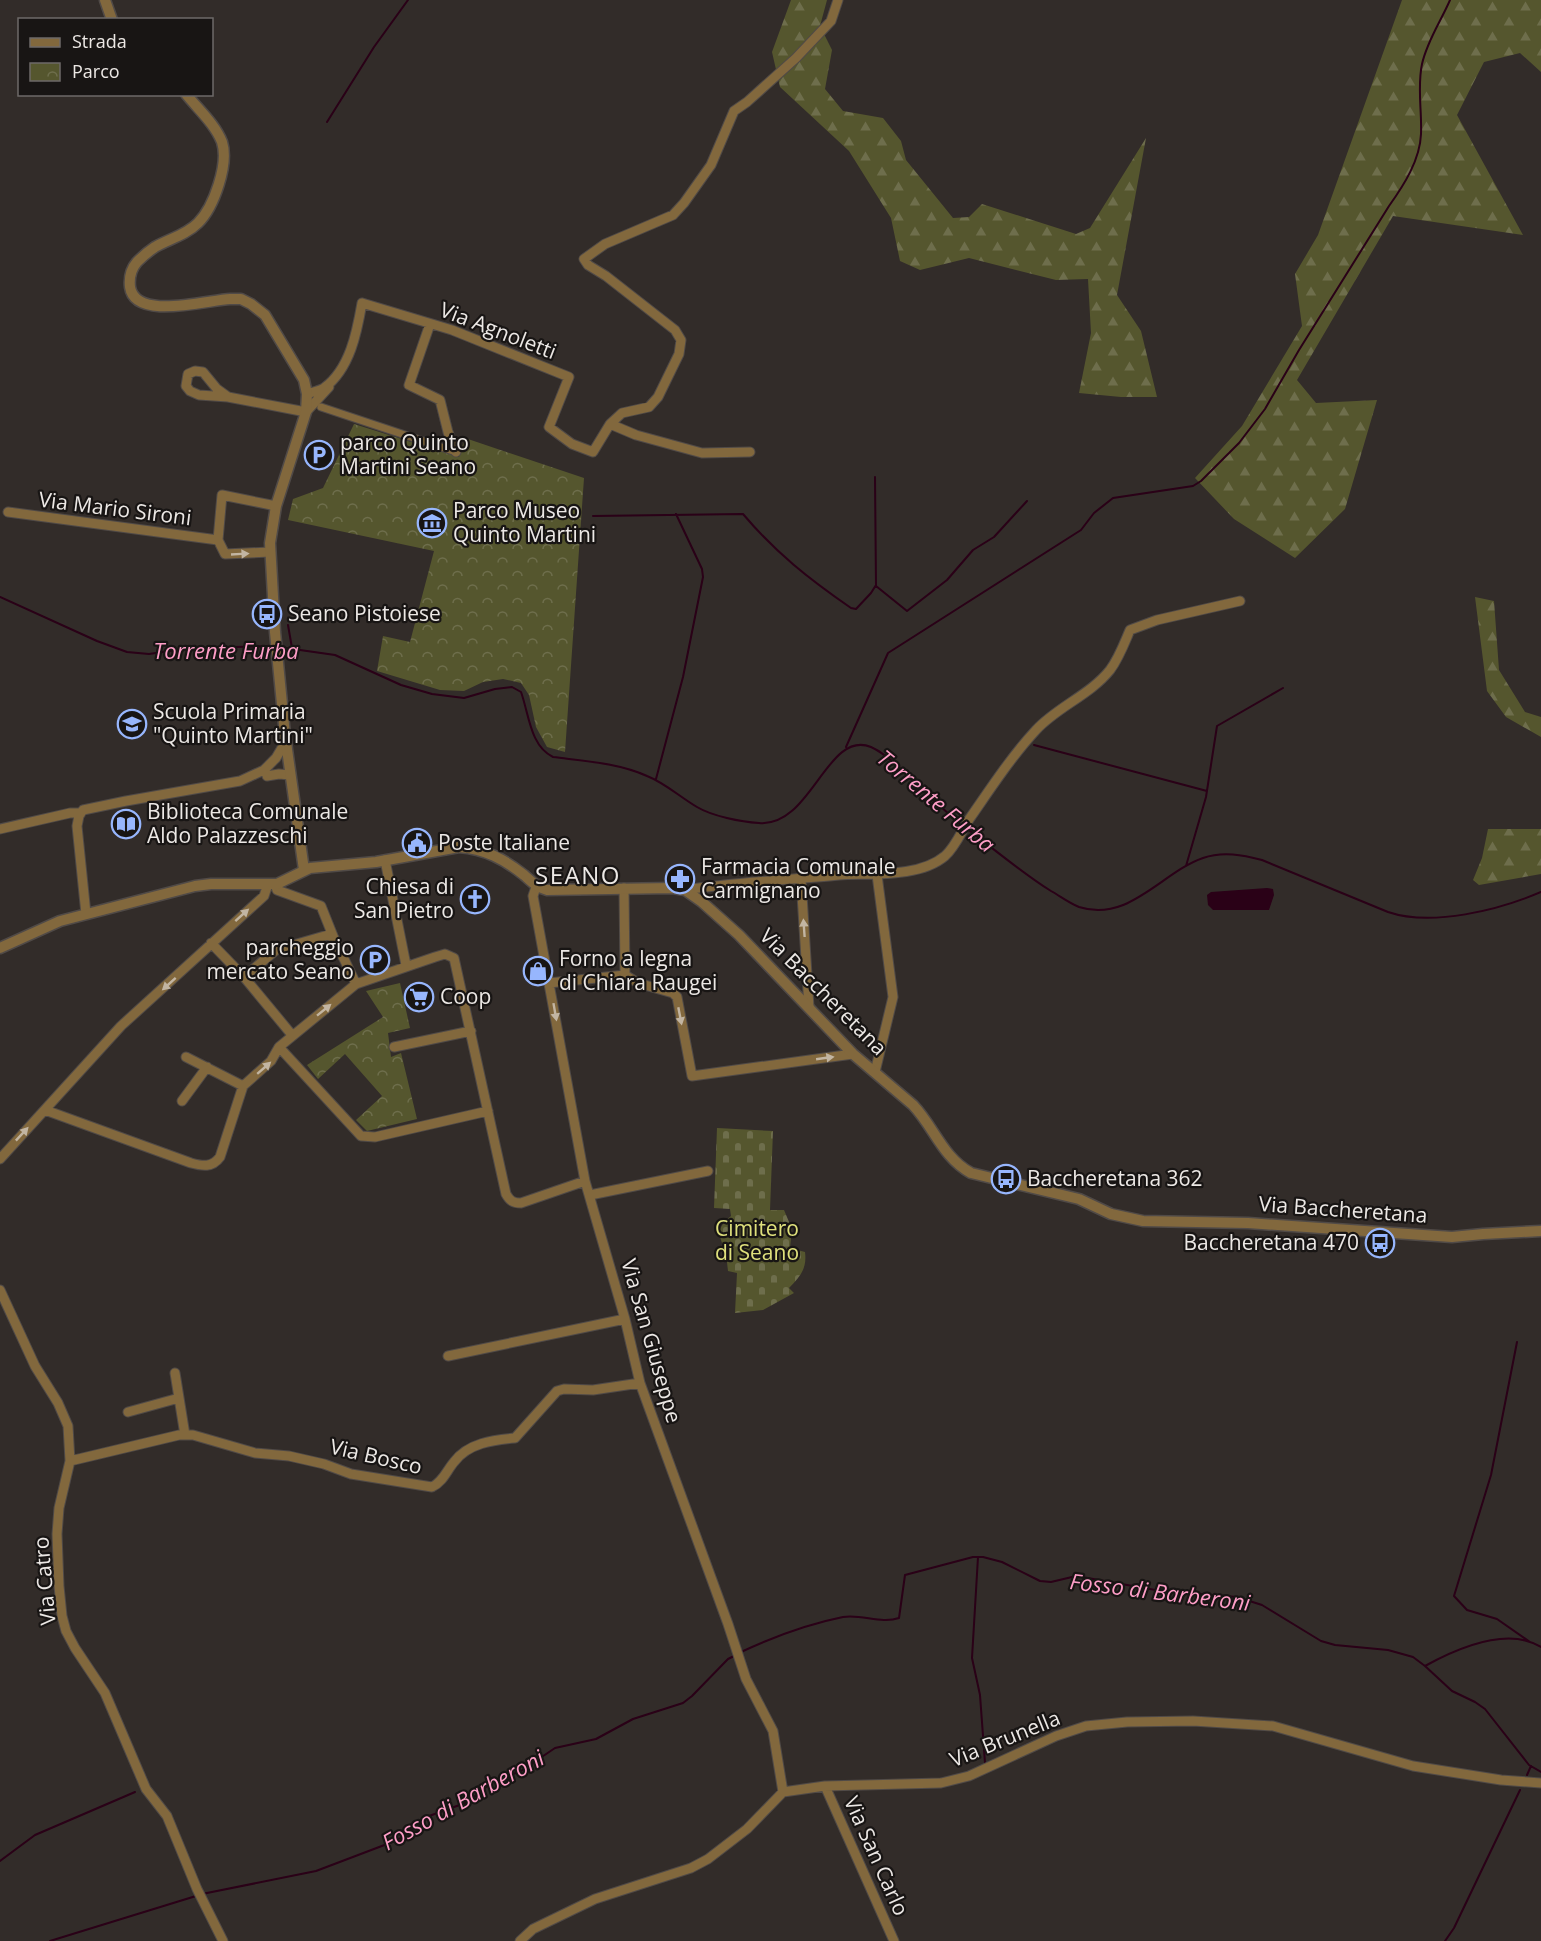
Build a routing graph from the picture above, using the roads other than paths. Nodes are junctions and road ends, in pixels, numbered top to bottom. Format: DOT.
graph roads {
  1 [pos="105,0"];
  2 [pos="838,0"];
  3 [pos="111,18"];
  4 [pos="188,96"];
  5 [pos="430,324"];
  6 [pos="334,379"];
  7 [pos="307,394"];
  8 [pos="228,397"];
  9 [pos="321,407"];
  10 [pos="306,412"];
  11 [pos="610,424"];
  12 [pos="456,452"];
  13 [pos="750,452"];
  14 [pos="276,506"];
  15 [pos="8,513"];
  16 [pos="218,540"];
  17 [pos="270,552"];
  18 [pos="1240,601"];
  19 [pos="286,741"];
  20 [pos="287,754"];
  21 [pos="290,775"];
  22 [pos="267,776"];
  23 [pos="240,781"];
  24 [pos="79,817"];
  25 [pos="0,829"];
  26 [pos="385,860"];
  27 [pos="304,870"];
  28 [pos="877,875"];
  29 [pos="801,879"];
  30 [pos="271,884"];
  31 [pos="624,888"];
  32 [pos="535,890"];
  33 [pos="685,890"];
  34 [pos="86,914"];
  35 [pos="330,935"];
  36 [pos="211,943"];
  37 [pos="0,948"];
  38 [pos="406,965"];
  39 [pos="625,975"];
  40 [pos="244,977"];
  41 [pos="549,983"];
  42 [pos="356,984"];
  43 [pos="809,1007"];
  44 [pos="471,1031"];
  45 [pos="292,1035"];
  46 [pos="279,1047"];
  47 [pos="394,1047"];
  48 [pos="853,1054"];
  49 [pos="186,1057"];
  50 [pos="207,1067"];
  51 [pos="875,1071"];
  52 [pos="243,1086"];
  53 [pos="182,1101"];
  54 [pos="45,1110"];
  55 [pos="488,1111"];
  56 [pos="0,1159"];
  57 [pos="708,1171"];
  58 [pos="585,1180"];
  59 [pos="590,1195"];
  60 [pos="1541,1231"];
  61 [pos="0,1290"];
  62 [pos="625,1319"];
  63 [pos="448,1356"];
  64 [pos="175,1372"];
  65 [pos="640,1383"];
  66 [pos="179,1398"];
  67 [pos="128,1412"];
  68 [pos="185,1435"];
  69 [pos="70,1461"];
  70 [pos="1541,1783"];
  71 [pos="825,1786"];
  72 [pos="783,1792"];
  73 [pos="223,1941"];
  74 [pos="520,1941"];
  75 [pos="894,1941"];
  1 -- 3 [label="street"];
  2 -- 11 [label="street"];
  4 -- 7 [label="street"];
  5 -- 6 [label="street, Via Agnoletti"];
  5 -- 11 [label="street, Via Agnoletti"];
  5 -- 12 [label="street"];
  6 -- 7 [label="street"];
  6 -- 10 [label="street, Via Agnoletti"];
  7 -- 10 [label="street"];
  8 -- 10 [label="street"];
  9 -- 12 [label="street"];
  10 -- 14 [label="street"];
  11 -- 13 [label="street"];
  14 -- 16 [label="street, Via Mario Sironi"];
  14 -- 17 [label="street"];
  15 -- 16 [label="street, Via Mario Sironi"];
  16 -- 17 [label="street, Via Mario Sironi, one-way"];
  17 -- 19 [label="street"];
  18 -- 28 [label="street"];
  19 -- 20 [label="street"];
  19 -- 23 [label="street"];
  20 -- 21 [label="street"];
  20 -- 22 [label="street"];
  21 -- 22 [label="street"];
  21 -- 27 [label="street"];
  22 -- 23 [label="street"];
  23 -- 24 [label="street"];
  24 -- 25 [label="street"];
  24 -- 34 [label="street"];
  26 -- 27 [label="street"];
  26 -- 32 [label="street"];
  26 -- 38 [label="street"];
  27 -- 30 [label="street"];
  28 -- 29 [label="street"];
  28 -- 51 [label="street"];
  29 -- 33 [label="street"];
  43 -- 29 [label="street, one-way"];
  30 -- 34 [label="street"];
  30 -- 35 [label="street"];
  36 -- 30 [label="street, one-way"];
  31 -- 32 [label="street"];
  31 -- 33 [label="street"];
  31 -- 39 [label="street"];
  32 -- 41 [label="street, Via San Giuseppe"];
  33 -- 43 [label="street, Via Baccheretana"];
  34 -- 37 [label="street"];
  35 -- 40 [label="street"];
  35 -- 42 [label="street"];
  36 -- 40 [label="street"];
  36 -- 54 [label="street, one-way"];
  38 -- 42 [label="street"];
  38 -- 44 [label="street"];
  39 -- 41 [label="street"];
  39 -- 48 [label="street, one-way"];
  40 -- 45 [label="street"];
  41 -- 58 [label="street, Via San Giuseppe, one-way"];
  45 -- 42 [label="street, one-way"];
  43 -- 48 [label="street, Via Baccheretana"];
  44 -- 47 [label="street"];
  44 -- 55 [label="street"];
  45 -- 46 [label="street"];
  52 -- 46 [label="street, one-way"];
  46 -- 55 [label="street"];
  48 -- 51 [label="street, Via Baccheretana"];
  49 -- 50 [label="street"];
  50 -- 52 [label="street"];
  50 -- 53 [label="street"];
  51 -- 60 [label="street, Via Baccheretana"];
  52 -- 54 [label="street"];
  56 -- 54 [label="street, one-way"];
  55 -- 58 [label="street"];
  57 -- 59 [label="street"];
  58 -- 59 [label="street, Via San Giuseppe"];
  59 -- 62 [label="street, Via San Giuseppe"];
  61 -- 69 [label="street, Via Catro"];
  62 -- 63 [label="street"];
  62 -- 65 [label="street, Via San Giuseppe"];
  64 -- 66 [label="street"];
  65 -- 68 [label="street, Via Bosco"];
  65 -- 72 [label="street, Via San Giuseppe"];
  66 -- 67 [label="street"];
  66 -- 68 [label="street"];
  68 -- 69 [label="street, Via Bosco"];
  69 -- 73 [label="street, Via Catro"];
  70 -- 71 [label="street, Via Brunella"];
  71 -- 72 [label="street, Via Brunella"];
  71 -- 75 [label="street, Via San Carlo"];
  72 -- 74 [label="street"];
}
